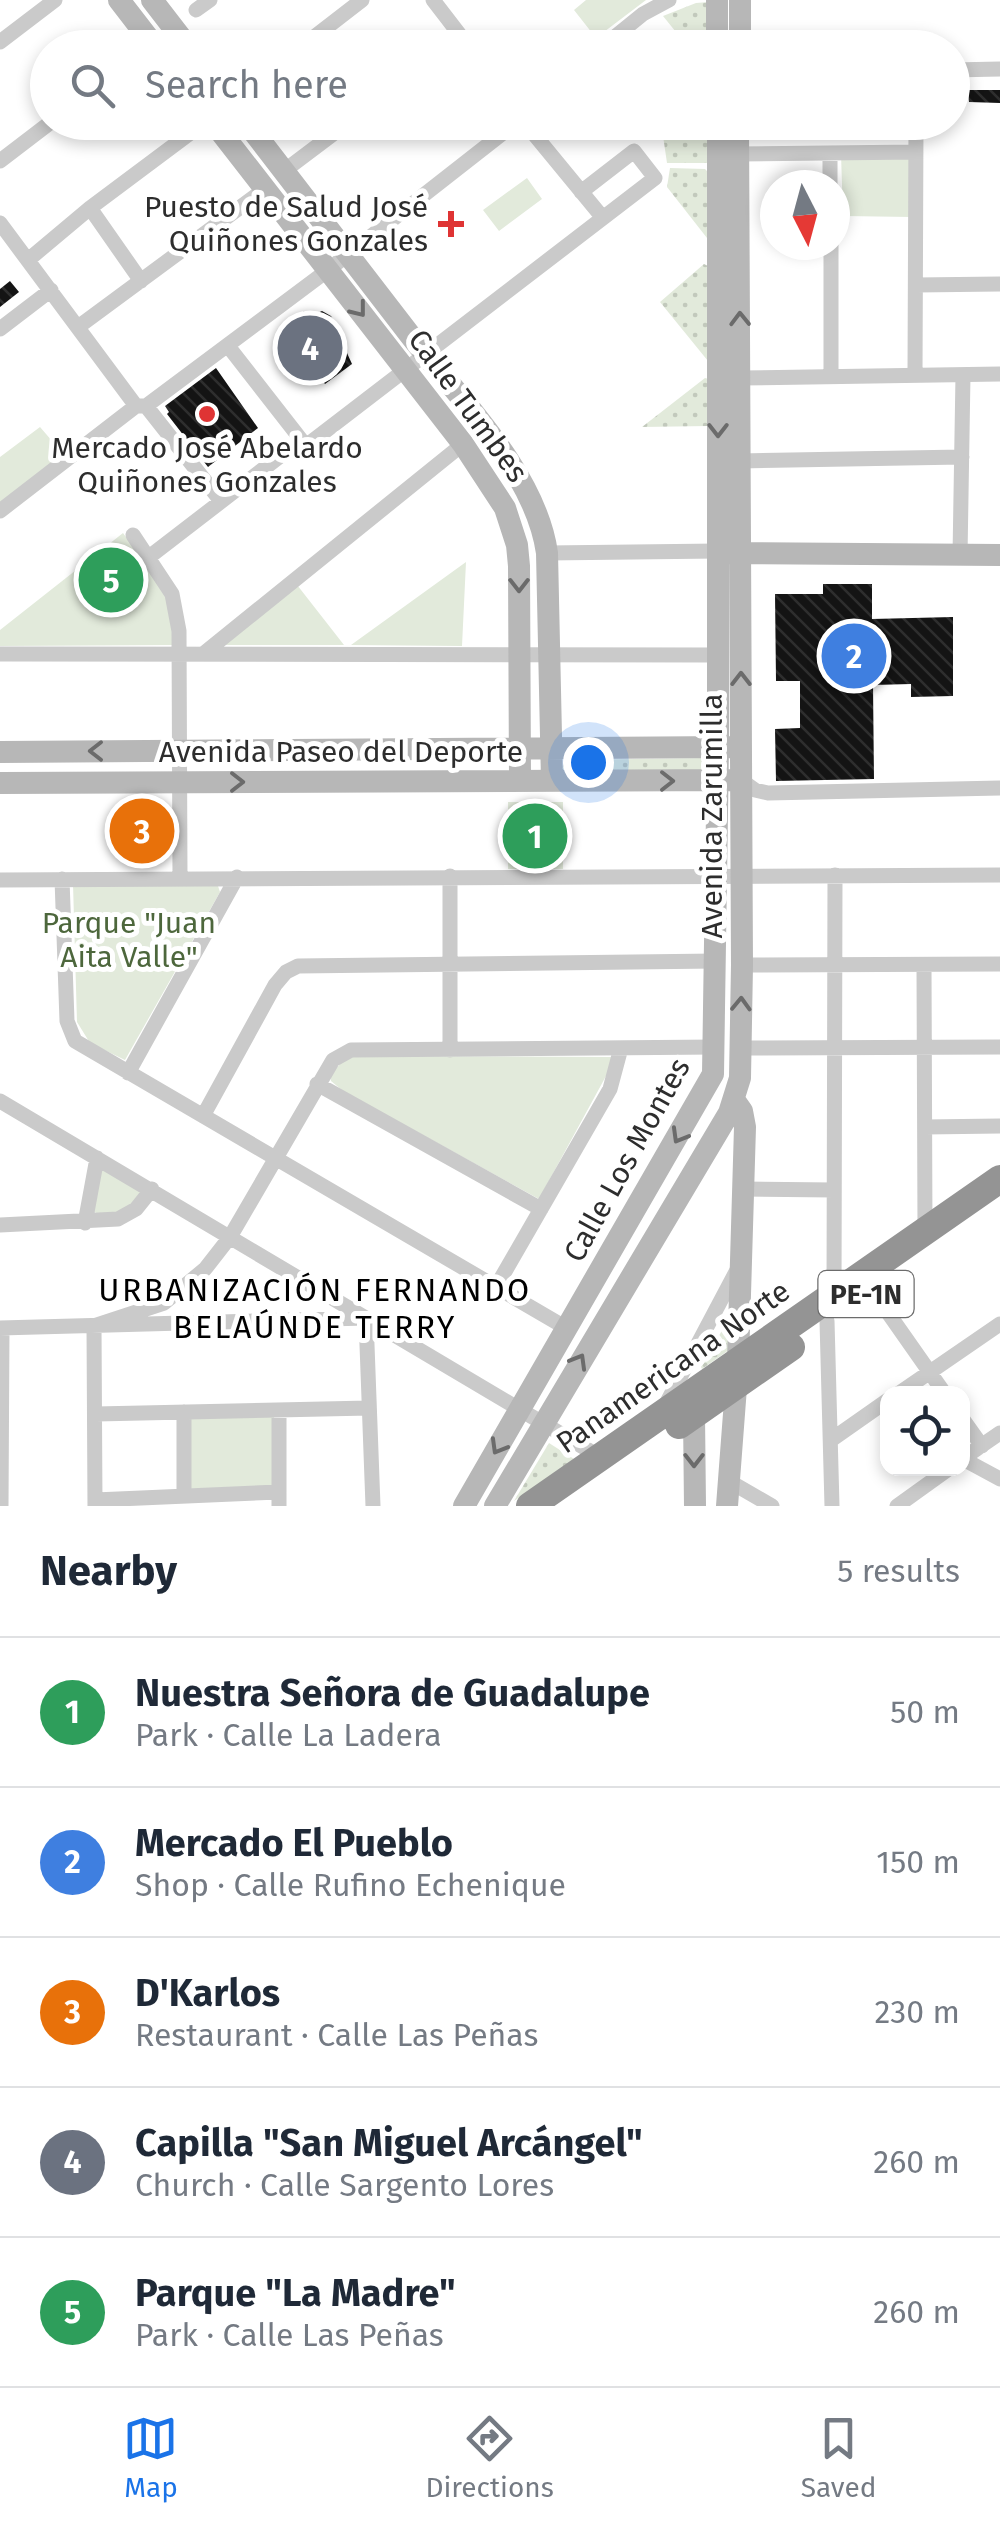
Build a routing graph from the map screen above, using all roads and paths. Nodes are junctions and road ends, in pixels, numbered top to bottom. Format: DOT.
graph roads {
  1 [pos="55,0"];
  2 [pos="119,0"];
  3 [pos="152,0"];
  4 [pos="362,0"];
  5 [pos="670,0"];
  6 [pos="717,0"];
  7 [pos="740,0"];
  8 [pos="436,1"];
  9 [pos="142,30"];
  10 [pos="174,30"];
  11 [pos="323,30"];
  12 [pos="457,30"];
  13 [pos="623,30"];
  14 [pos="717,30"];
  15 [pos="740,30"];
  16 [pos="0,42"];
  17 [pos="970,70"];
  18 [pos="1000,70"];
  19 [pos="30,138"];
  20 [pos="181,140"];
  21 [pos="228,140"];
  22 [pos="260,140"];
  23 [pos="325,140"];
  24 [pos="498,140"];
  25 [pos="536,140"];
  26 [pos="719,140"];
  27 [pos="738,140"];
  28 [pos="916,140"];
  29 [pos="916,152"];
  30 [pos="738,154"];
  31 [pos="830,154"];
  32 [pos="0,161"];
  33 [pos="830,170"];
  34 [pos="284,171"];
  35 [pos="265,188"];
  36 [pos="581,192"];
  37 [pos="90,208"];
  38 [pos="603,218"];
  39 [pos="0,223"];
  40 [pos="348,255"];
  41 [pos="28,260"];
  42 [pos="831,260"];
  43 [pos="328,270"];
  44 [pos="141,280"];
  45 [pos="916,284"];
  46 [pos="1000,284"];
  47 [pos="51,290"];
  48 [pos="78,327"];
  49 [pos="0,329"];
  50 [pos="228,346"];
  51 [pos="426,356"];
  52 [pos="406,371"];
  53 [pos="1000,374"];
  54 [pos="963,375"];
  55 [pos="831,376"];
  56 [pos="915,376"];
  57 [pos="740,378"];
  58 [pos="141,406"];
  59 [pos="303,443"];
  60 [pos="463,444"];
  61 [pos="962,457"];
  62 [pos="740,461"];
  63 [pos="221,501"];
  64 [pos="0,511"];
  65 [pos="133,535"];
  66 [pos="547,553"];
  67 [pos="730,553"];
  68 [pos="1000,555"];
  69 [pos="960,556"];
  70 [pos="149,557"];
  71 [pos="0,654"];
  72 [pos="179,654"];
  73 [pos="202,654"];
  74 [pos="519,654"];
  75 [pos="549,654"];
  76 [pos="718,654"];
  77 [pos="730,747"];
  78 [pos="520,749"];
  79 [pos="552,749"];
  80 [pos="179,751"];
  81 [pos="0,752"];
  82 [pos="730,780"];
  83 [pos="520,781"];
  84 [pos="552,781"];
  85 [pos="179,782"];
  86 [pos="0,783"];
  87 [pos="1000,788"];
  88 [pos="717,875"];
  89 [pos="743,875"];
  90 [pos="835,875"];
  91 [pos="1000,875"];
  92 [pos="450,876"];
  93 [pos="237,877"];
  94 [pos="180,878"];
  95 [pos="62,879"];
  96 [pos="0,880"];
  97 [pos="716,961"];
  98 [pos="835,964"];
  99 [pos="1000,964"];
  100 [pos="450,965"];
  101 [pos="742,965"];
  102 [pos="924,966"];
  103 [pos="716,1047"];
  104 [pos="1000,1047"];
  105 [pos="621,1048"];
  106 [pos="740,1048"];
  107 [pos="835,1048"];
  108 [pos="924,1048"];
  109 [pos="450,1050"];
  110 [pos="128,1072"];
  111 [pos="317,1084"];
  112 [pos="0,1101"];
  113 [pos="735,1101"];
  114 [pos="203,1116"];
  115 [pos="925,1126"];
  116 [pos="1000,1126"];
  117 [pos="98,1158"];
  118 [pos="277,1160"];
  119 [pos="1000,1178"];
  120 [pos="152,1189"];
  121 [pos="742,1189"];
  122 [pos="834,1190"];
  123 [pos="1000,1201"];
  124 [pos="541,1208"];
  125 [pos="85,1223"];
  126 [pos="0,1226"];
  127 [pos="925,1230"];
  128 [pos="230,1237"];
  129 [pos="739,1266"];
  130 [pos="496,1287"];
  131 [pos="872,1290"];
  132 [pos="831,1307"];
  133 [pos="366,1318"];
  134 [pos="1000,1324"];
  135 [pos="94,1326"];
  136 [pos="1,1328"];
  137 [pos="568,1328"];
  138 [pos="930,1372"];
  139 [pos="736,1375"];
  140 [pos="910,1386"];
  141 [pos="940,1386"];
  142 [pos="880,1406"];
  143 [pos="370,1408"];
  144 [pos="279,1410"];
  145 [pos="520,1410"];
  146 [pos="184,1412"];
  147 [pos="96,1414"];
  148 [pos="694,1415"];
  149 [pos="659,1416"];
  150 [pos="544,1422"];
  151 [pos="970,1429"];
  152 [pos="1000,1432"];
  153 [pos="830,1440"];
  154 [pos="982,1446"];
  155 [pos="970,1454"];
  156 [pos="600,1457"];
  157 [pos="970,1463"];
  158 [pos="939,1476"];
  159 [pos="1000,1479"];
  160 [pos="727,1480"];
  161 [pos="184,1496"];
  162 [pos="279,1499"];
  163 [pos="95,1503"];
  164 [pos="1,1506"];
  165 [pos="373,1506"];
  166 [pos="464,1506"];
  167 [pos="495,1506"];
  168 [pos="530,1506"];
  169 [pos="563,1506"];
  170 [pos="695,1506"];
  171 [pos="727,1506"];
  172 [pos="772,1506"];
  173 [pos="832,1506"];
  174 [pos="897,1506"];
  1 -- 16 [label="street"];
  2 -- 9 [label="main road"];
  3 -- 10 [label="main road"];
  4 -- 11 [label="street"];
  5 -- 13 [label="street"];
  6 -- 14 [label="main road"];
  7 -- 15 [label="main road"];
  8 -- 12 [label="street"];
  17 -- 18 [label="street"];
  19 -- 32 [label="street"];
  20 -- 37 [label="street"];
  21 -- 35 [label="main road, Calle Tumbes"];
  22 -- 34 [label="main road, Calle Tumbes"];
  23 -- 34 [label="street"];
  24 -- 40 [label="street"];
  25 -- 36 [label="street"];
  26 -- 67 [label="main road, Avenida Zarumilla, one-way"];
  27 -- 30 [label="main road, Avenida Zarumilla"];
  28 -- 29 [label="street"];
  29 -- 31 [label="street"];
  29 -- 45 [label="street"];
  30 -- 31 [label="street"];
  57 -- 30 [label="main road, Avenida Zarumilla, one-way"];
  31 -- 33 [label="street"];
  34 -- 40 [label="main road, Calle Tumbes"];
  35 -- 43 [label="main road, Calle Tumbes"];
  35 -- 44 [label="street"];
  36 -- 38 [label="street"];
  36 -- 38 [label="street"];
  37 -- 41 [label="street"];
  37 -- 44 [label="street"];
  38 -- 51 [label="street"];
  39 -- 41 [label="street"];
  40 -- 43 [label="street"];
  40 -- 51 [label="main road, Calle Tumbes"];
  41 -- 47 [label="street"];
  42 -- 55 [label="street"];
  43 -- 50 [label="street"];
  43 -- 52 [label="main road, Calle Tumbes, one-way"];
  44 -- 48 [label="street"];
  45 -- 46 [label="street"];
  45 -- 56 [label="street"];
  47 -- 48 [label="street"];
  47 -- 49 [label="street"];
  48 -- 58 [label="street"];
  50 -- 58 [label="street"];
  50 -- 59 [label="street"];
  51 -- 52 [label="street"];
  51 -- 66 [label="main road, Calle Tumbes"];
  52 -- 59 [label="street"];
  52 -- 60 [label="main road, Calle Tumbes"];
  53 -- 54 [label="street"];
  54 -- 56 [label="street"];
  54 -- 61 [label="street"];
  55 -- 56 [label="street"];
  55 -- 57 [label="street"];
  57 -- 62 [label="main road, Avenida Zarumilla"];
  58 -- 63 [label="street"];
  58 -- 64 [label="street"];
  59 -- 63 [label="street"];
  60 -- 73 [label="street"];
  60 -- 74 [label="main road, Calle Tumbes, one-way"];
  61 -- 62 [label="street"];
  61 -- 69 [label="street"];
  62 -- 67 [label="main road, Avenida Zarumilla"];
  63 -- 70 [label="street"];
  65 -- 70 [label="street"];
  66 -- 67 [label="street"];
  66 -- 75 [label="main road, Calle Tumbes"];
  67 -- 69 [label="main road"];
  67 -- 76 [label="main road, Avenida Zarumilla"];
  77 -- 67 [label="main road, Avenida Zarumilla, one-way"];
  68 -- 69 [label="main road"];
  70 -- 72 [label="street"];
  71 -- 72 [label="street"];
  72 -- 73 [label="street"];
  72 -- 80 [label="street"];
  73 -- 74 [label="street"];
  74 -- 75 [label="street"];
  74 -- 78 [label="main road, Calle Tumbes"];
  75 -- 76 [label="street"];
  75 -- 79 [label="main road, Calle Tumbes"];
  76 -- 77 [label="main road, Avenida Zarumilla"];
  77 -- 79 [label="main road, Avenida Paseo del Deporte"];
  77 -- 82 [label="main road, Avenida Zarumilla"];
  78 -- 79 [label="main road, Avenida Paseo del Deporte"];
  78 -- 80 [label="main road, Avenida Paseo del Deporte"];
  78 -- 83 [label="main road, Calle Tumbes"];
  79 -- 84 [label="main road, Calle Tumbes"];
  80 -- 81 [label="main road, Avenida Paseo del Deporte, one-way"];
  80 -- 85 [label="street"];
  84 -- 82 [label="main road, Avenida Paseo del Deporte, one-way"];
  82 -- 87 [label="street"];
  82 -- 88 [label="main road, Avenida Zarumilla"];
  82 -- 89 [label="main road, Avenida Zarumilla"];
  83 -- 84 [label="main road, Avenida Paseo del Deporte"];
  85 -- 83 [label="main road, Avenida Paseo del Deporte, one-way"];
  85 -- 86 [label="main road, Avenida Paseo del Deporte"];
  85 -- 94 [label="street"];
  88 -- 89 [label="street"];
  88 -- 92 [label="street"];
  88 -- 97 [label="main road, Avenida Zarumilla"];
  89 -- 90 [label="street"];
  89 -- 101 [label="main road, Avenida Zarumilla"];
  90 -- 91 [label="street"];
  90 -- 98 [label="street"];
  92 -- 93 [label="street"];
  92 -- 100 [label="street"];
  93 -- 94 [label="street"];
  93 -- 110 [label="street"];
  94 -- 95 [label="street"];
  95 -- 96 [label="street"];
  95 -- 110 [label="street"];
  97 -- 100 [label="street"];
  97 -- 103 [label="main road, Avenida Zarumilla"];
  98 -- 101 [label="street"];
  98 -- 102 [label="street"];
  98 -- 107 [label="street"];
  99 -- 102 [label="street"];
  100 -- 109 [label="street"];
  100 -- 114 [label="street"];
  106 -- 101 [label="main road, Avenida Zarumilla, one-way"];
  102 -- 108 [label="street"];
  103 -- 105 [label="street"];
  103 -- 137 [label="main road, Calle Los Montes, one-way"];
  104 -- 108 [label="street"];
  105 -- 109 [label="street"];
  105 -- 124 [label="street"];
  106 -- 107 [label="street"];
  106 -- 113 [label="main road, Avenida Zarumilla"];
  107 -- 108 [label="street"];
  107 -- 122 [label="street"];
  108 -- 115 [label="street"];
  109 -- 111 [label="street"];
  110 -- 114 [label="street"];
  111 -- 118 [label="street"];
  111 -- 124 [label="street"];
  112 -- 117 [label="street"];
  113 -- 121 [label="main road, Avenida Zarumilla"];
  150 -- 113 [label="main road, one-way"];
  114 -- 118 [label="street"];
  115 -- 116 [label="street"];
  115 -- 127 [label="street"];
  117 -- 120 [label="street"];
  117 -- 125 [label="street"];
  118 -- 128 [label="street"];
  118 -- 130 [label="street"];
  119 -- 127 [label="highway, Panamericana Norte / PE-1N"];
  120 -- 125 [label="street"];
  120 -- 128 [label="street"];
  121 -- 122 [label="street"];
  121 -- 129 [label="main road, Avenida Zarumilla"];
  122 -- 132 [label="street"];
  123 -- 131 [label="highway, Panamericana Norte / PE-1N"];
  124 -- 130 [label="street"];
  125 -- 126 [label="street"];
  127 -- 132 [label="highway, Panamericana Norte / PE-1N"];
  128 -- 133 [label="street"];
  128 -- 135 [label="street"];
  129 -- 139 [label="main road, Avenida Zarumilla"];
  129 -- 149 [label="street"];
  130 -- 137 [label="street"];
  131 -- 132 [label="highway, Panamericana Norte / PE-1N"];
  131 -- 138 [label="street"];
  132 -- 139 [label="highway, Panamericana Norte / PE-1N"];
  132 -- 153 [label="street"];
  133 -- 135 [label="street"];
  133 -- 143 [label="street"];
  133 -- 145 [label="street"];
  134 -- 138 [label="street"];
  135 -- 136 [label="street"];
  135 -- 147 [label="street"];
  136 -- 164 [label="street"];
  137 -- 145 [label="main road, Calle Los Montes"];
  138 -- 140 [label="street"];
  138 -- 141 [label="street"];
  139 -- 148 [label="highway, Panamericana Norte / PE-1N"];
  139 -- 149 [label="highway, Panamericana Norte / PE-1N"];
  139 -- 160 [label="main road, Avenida Zarumilla"];
  142 -- 153 [label="street"];
  143 -- 144 [label="street"];
  143 -- 165 [label="street"];
  144 -- 146 [label="street"];
  144 -- 162 [label="street"];
  145 -- 150 [label="street"];
  145 -- 166 [label="main road, Calle Los Montes, one-way"];
  146 -- 147 [label="street"];
  146 -- 161 [label="street"];
  147 -- 163 [label="street"];
  148 -- 169 [label="highway, Panamericana Norte / PE-1N"];
  148 -- 170 [label="main road, one-way"];
  149 -- 156 [label="highway, Panamericana Norte / PE-1N"];
  150 -- 156 [label="street"];
  150 -- 167 [label="main road"];
  151 -- 154 [label="street"];
  152 -- 154 [label="street"];
  153 -- 173 [label="street"];
  154 -- 155 [label="street"];
  156 -- 168 [label="highway, Panamericana Norte / PE-1N"];
  157 -- 159 [label="street"];
  158 -- 174 [label="street"];
  160 -- 171 [label="main road, Avenida Zarumilla"];
  160 -- 172 [label="street"];
  161 -- 162 [label="street"];
  161 -- 163 [label="street"];
}
